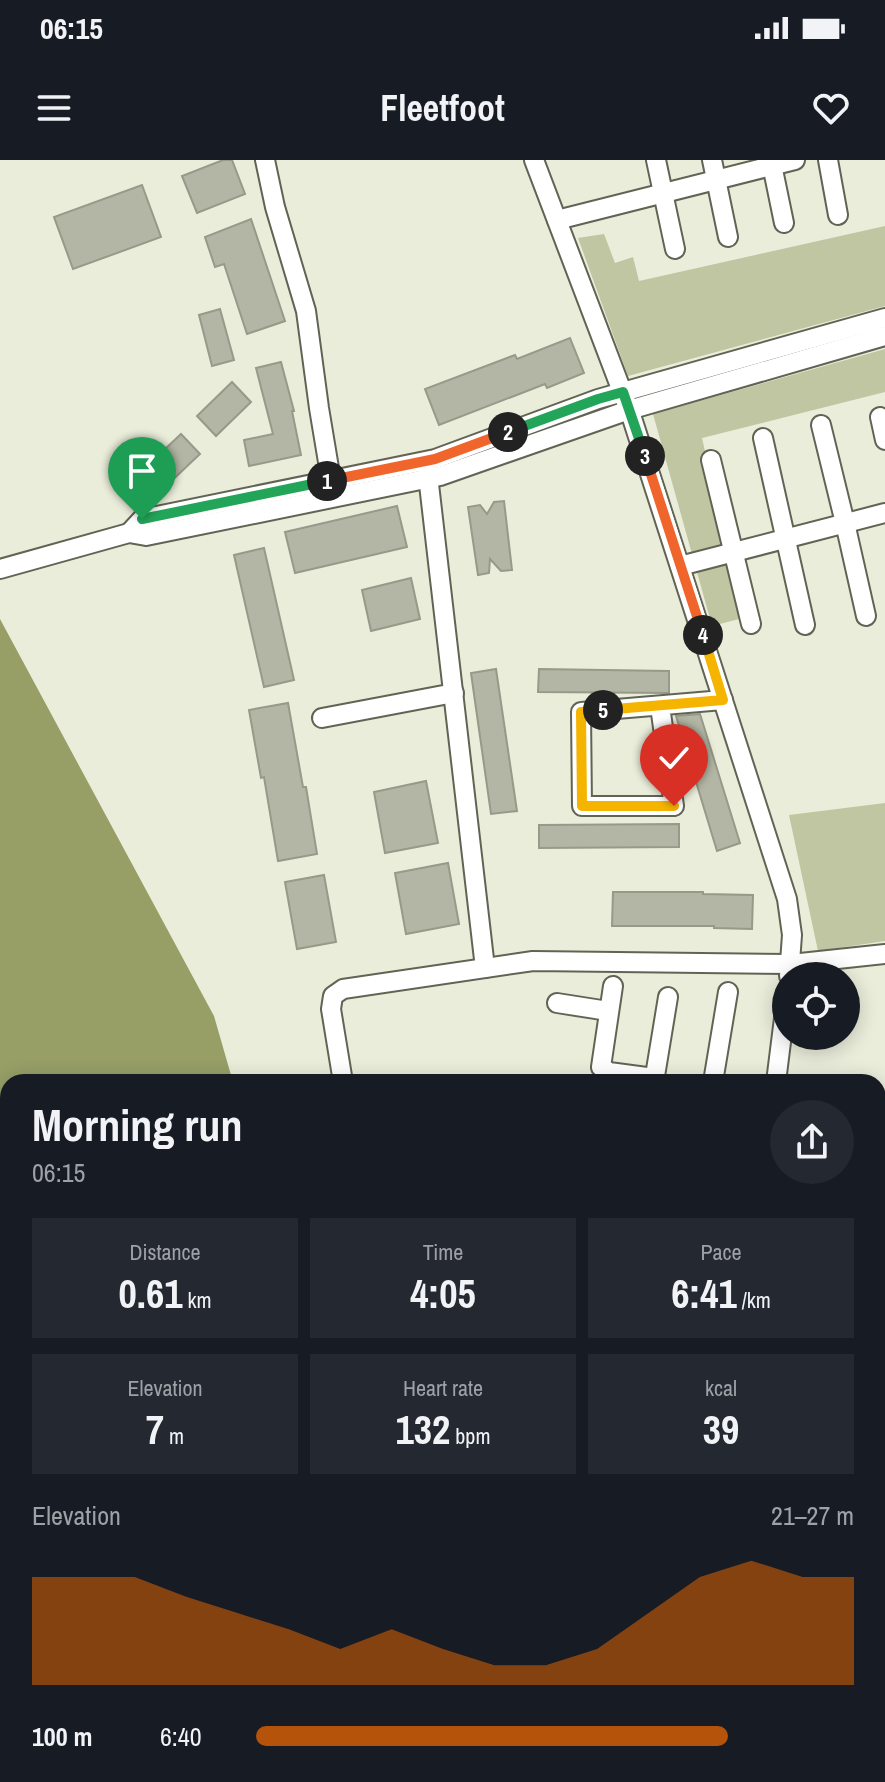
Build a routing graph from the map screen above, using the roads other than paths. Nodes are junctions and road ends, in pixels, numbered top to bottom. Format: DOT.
graph roads {
  1 [pos="265,160"];
  2 [pos="534,160"];
  3 [pos="656,160"];
  4 [pos="712,160"];
  5 [pos="795,160"];
  6 [pos="828,160"];
  7 [pos="772,163"];
  8 [pos="716,180"];
  9 [pos="663,193"];
  10 [pos="838,215"];
  11 [pos="557,220"];
  12 [pos="784,223"];
  13 [pos="728,237"];
  14 [pos="675,249"];
  15 [pos="885,318"];
  16 [pos="885,336"];
  17 [pos="626,401"];
  18 [pos="880,417"];
  19 [pos="821,425"];
  20 [pos="763,438"];
  21 [pos="885,440"];
  22 [pos="711,460"];
  23 [pos="427,469"];
  24 [pos="331,480"];
  25 [pos="885,513"];
  26 [pos="845,523"];
  27 [pos="129,533"];
  28 [pos="787,540"];
  29 [pos="732,553"];
  30 [pos="680,566"];
  31 [pos="0,569"];
  32 [pos="866,616"];
  33 [pos="751,624"];
  34 [pos="805,625"];
  35 [pos="454,693"];
  36 [pos="723,700"];
  37 [pos="660,706"];
  38 [pos="322,718"];
  39 [pos="885,954"];
  40 [pos="790,962"];
  41 [pos="838,962"];
  42 [pos="485,968"];
  43 [pos="772,969"];
  44 [pos="613,986"];
  45 [pos="728,992"];
  46 [pos="668,997"];
  47 [pos="557,1003"];
  48 [pos="608,1011"];
  49 [pos="780,1050"];
  50 [pos="342,1074"];
  51 [pos="620,1074"];
  52 [pos="655,1074"];
  53 [pos="714,1074"];
  54 [pos="777,1074"];
  1 -- 24 [label="street"];
  2 -- 11 [label="street"];
  3 -- 9 [label="street"];
  4 -- 8 [label="street"];
  5 -- 7 [label="street"];
  6 -- 10 [label="street"];
  7 -- 8 [label="street"];
  7 -- 12 [label="street"];
  8 -- 9 [label="street"];
  8 -- 13 [label="street"];
  9 -- 11 [label="street"];
  9 -- 14 [label="street"];
  11 -- 17 [label="street"];
  15 -- 17 [label="street"];
  16 -- 17 [label="street"];
  17 -- 23 [label="street"];
  17 -- 30 [label="street"];
  18 -- 21 [label="street"];
  19 -- 26 [label="street"];
  20 -- 28 [label="street"];
  22 -- 29 [label="street"];
  23 -- 24 [label="street"];
  23 -- 27 [label="street"];
  23 -- 35 [label="street"];
  24 -- 27 [label="street"];
  25 -- 26 [label="street"];
  26 -- 28 [label="street"];
  26 -- 32 [label="street"];
  27 -- 31 [label="street"];
  28 -- 29 [label="street"];
  28 -- 34 [label="street"];
  29 -- 30 [label="street"];
  29 -- 33 [label="street"];
  30 -- 36 [label="street"];
  35 -- 38 [label="street"];
  35 -- 42 [label="street"];
  36 -- 37 [label="street"];
  36 -- 40 [label="street"];
  39 -- 41 [label="street"];
  42 -- 43 [label="street"];
  42 -- 50 [label="street"];
  44 -- 48 [label="street"];
  45 -- 53 [label="street"];
  46 -- 52 [label="street"];
  47 -- 48 [label="street"];
  48 -- 51 [label="street"];
  49 -- 54 [label="street"];
}
